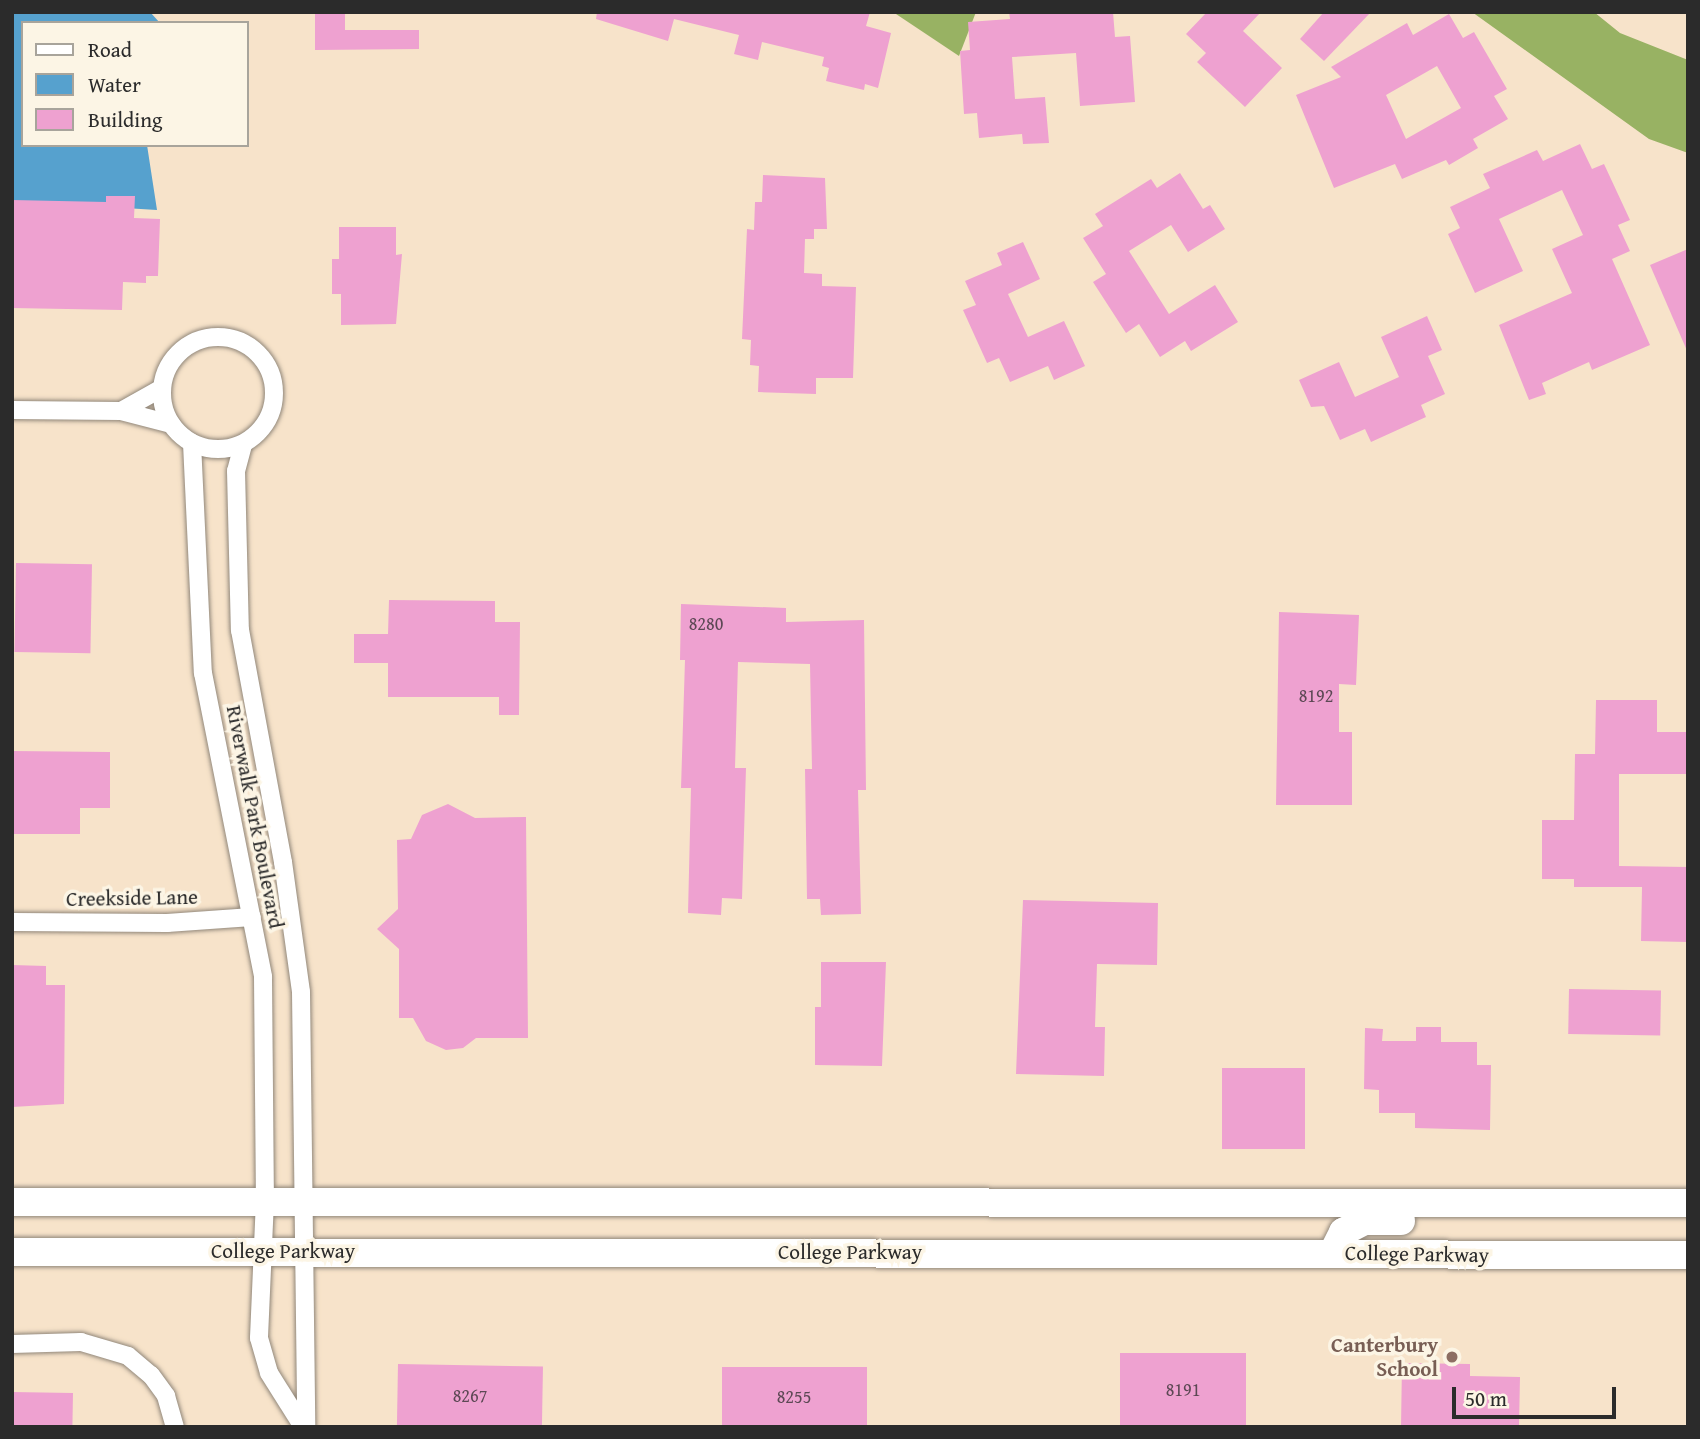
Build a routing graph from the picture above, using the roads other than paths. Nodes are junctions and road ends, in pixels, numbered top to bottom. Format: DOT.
graph roads {
  1 [pos="162,387"];
  2 [pos="12,410"];
  3 [pos="121,411"];
  4 [pos="171,424"];
  5 [pos="192,443"];
  6 [pos="243,444"];
  7 [pos="252,917"];
  8 [pos="12,922"];
  9 [pos="265,1200"];
  10 [pos="306,1200"];
  11 [pos="12,1202"];
  12 [pos="1523,1203"];
  13 [pos="1688,1203"];
  14 [pos="305,1250"];
  15 [pos="12,1252"];
  16 [pos="261,1253"];
  17 [pos="1332,1254"];
  18 [pos="1688,1255"];
  19 [pos="12,1344"];
  20 [pos="175,1427"];
  21 [pos="304,1427"];
  1 -- 3 [label="street"];
  1 -- 4 [label="street"];
  1 -- 6 [label="street"];
  2 -- 3 [label="street"];
  3 -- 4 [label="street"];
  4 -- 5 [label="street"];
  5 -- 6 [label="street"];
  5 -- 7 [label="street, Riverwalk Park Boulevard"];
  6 -- 10 [label="street, Riverwalk Park Boulevard"];
  7 -- 8 [label="street, Creekside Lane"];
  7 -- 9 [label="street, Riverwalk Park Boulevard"];
  9 -- 10 [label="main road"];
  9 -- 11 [label="main road"];
  9 -- 16 [label="street, Riverwalk Park Boulevard"];
  10 -- 12 [label="main road"];
  10 -- 14 [label="street, Riverwalk Park Boulevard"];
  12 -- 13 [label="main road"];
  12 -- 17 [label="main road"];
  14 -- 16 [label="main road, College Parkway"];
  14 -- 17 [label="main road, College Parkway"];
  14 -- 21 [label="street, Riverwalk Park Boulevard"];
  15 -- 16 [label="main road, College Parkway"];
  16 -- 21 [label="street, Riverwalk Park Boulevard"];
  17 -- 18 [label="main road, College Parkway"];
  19 -- 20 [label="street"];
}
